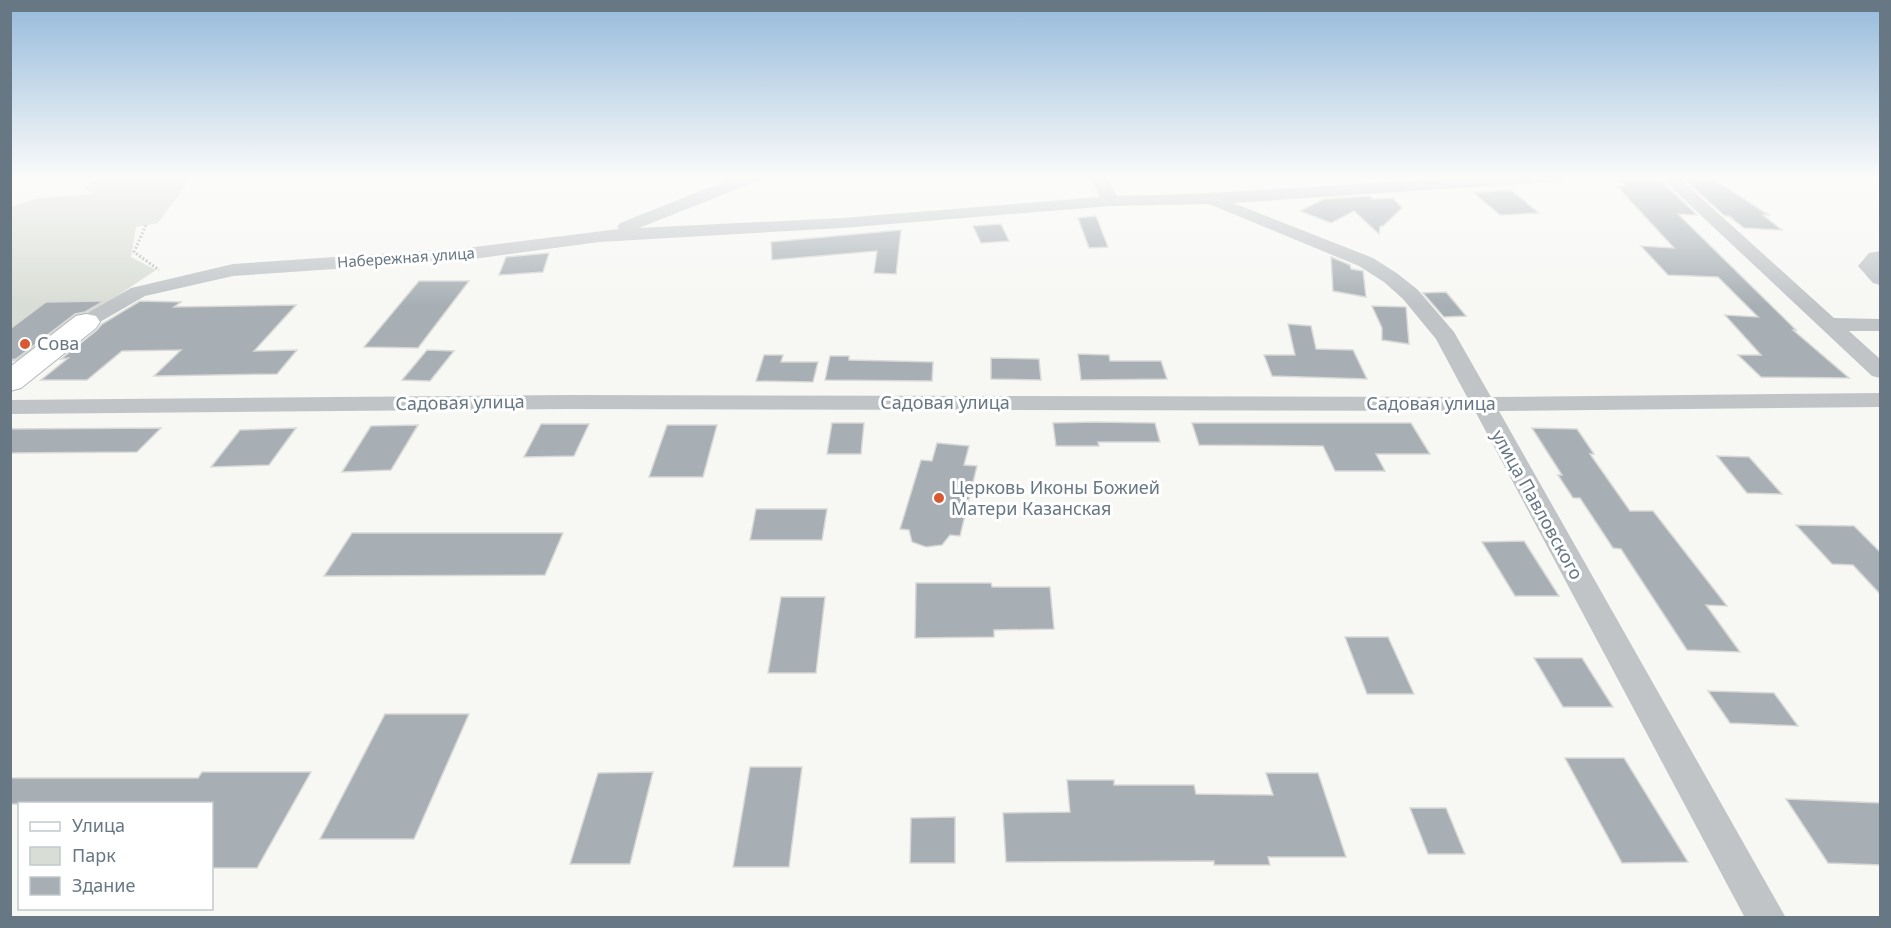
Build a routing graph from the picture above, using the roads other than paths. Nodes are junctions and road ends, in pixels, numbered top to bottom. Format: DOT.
graph roads {
  1 [pos="645,219"];
  2 [pos="887,219"];
  3 [pos="1259,219"];
  4 [pos="1714,219"];
  5 [pos="600,236"];
  6 [pos="1881,257"];
  7 [pos="1881,279"];
  8 [pos="86,322"];
  9 [pos="1829,324"];
  10 [pos="1881,325"];
  11 [pos="1881,371"];
  12 [pos="10,382"];
  13 [pos="1881,400"];
  14 [pos="1481,404"];
  15 [pos="10,407"];
  16 [pos="1766,918"];
  1 -- 5 [label="street"];
  2 -- 5 [label="street, Набережная улица"];
  3 -- 14 [label="street, улица Павловского"];
  4 -- 9 [label="street"];
  5 -- 8 [label="street, Набережная улица"];
  6 -- 7 [label="street"];
  8 -- 12 [label="street"];
  9 -- 10 [label="street"];
  9 -- 11 [label="street"];
  13 -- 14 [label="street, Садовая улица"];
  14 -- 15 [label="street, Садовая улица"];
  14 -- 16 [label="street, улица Павловского"];
}
